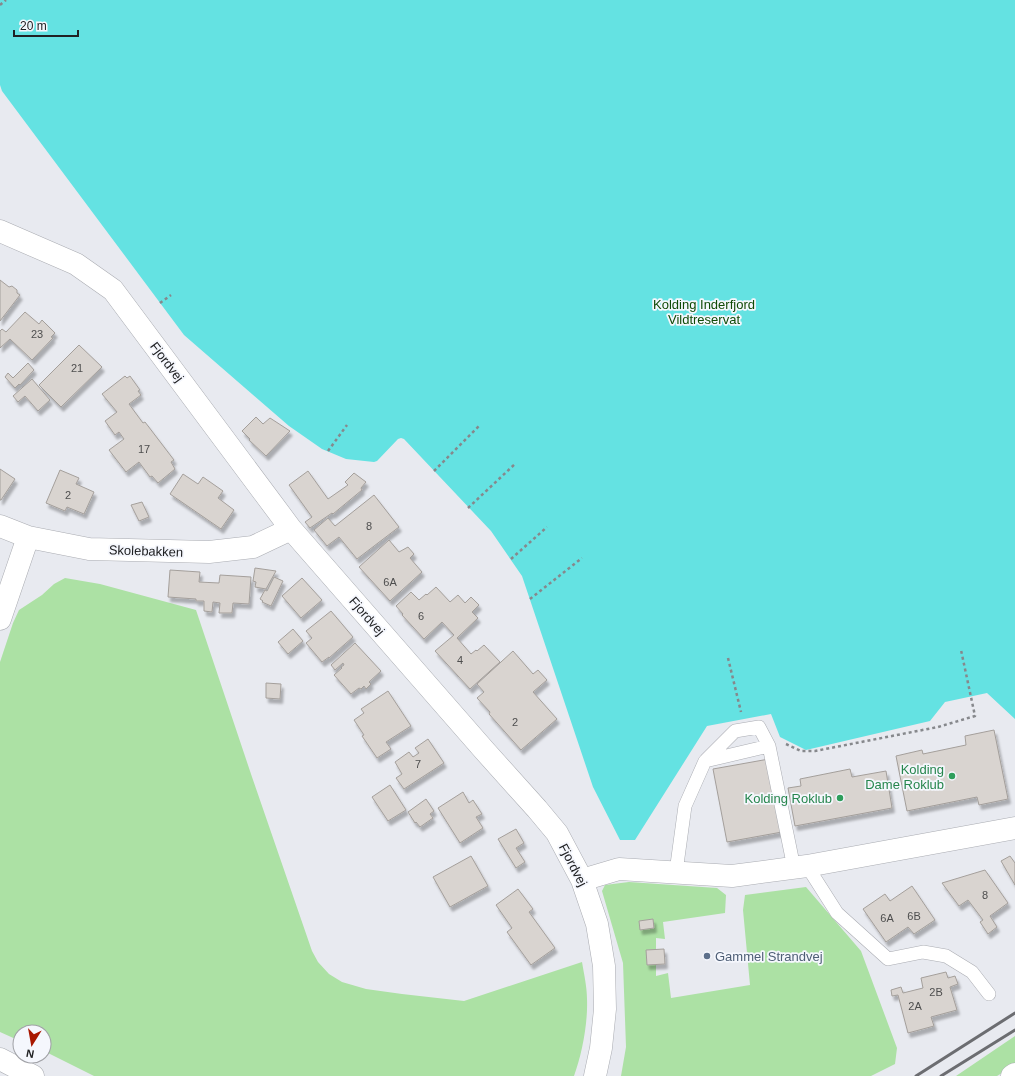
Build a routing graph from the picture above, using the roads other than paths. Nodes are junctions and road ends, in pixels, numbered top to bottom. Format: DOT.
graph roads {
  1 [pos="0,231"];
  2 [pos="0,526"];
  3 [pos="291,529"];
  4 [pos="28,537"];
  5 [pos="0,620"];
  6 [pos="770,746"];
  7 [pos="705,761"];
  8 [pos="1015,828"];
  9 [pos="800,867"];
  10 [pos="676,872"];
  11 [pos="582,880"];
  12 [pos="989,994"];
  13 [pos="0,1059"];
  14 [pos="1015,1074"];
  15 [pos="33,1076"];
  16 [pos="595,1076"];
  17 [pos="1012,1076"];
  1 -- 3 [label="street, Fjordvej"];
  2 -- 4 [label="street, Skolebakken"];
  3 -- 4 [label="street, Skolebakken"];
  3 -- 11 [label="street, Fjordvej"];
  4 -- 5 [label="street"];
  6 -- 7 [label="lane"];
  6 -- 7 [label="lane"];
  6 -- 9 [label="lane"];
  7 -- 10 [label="lane"];
  8 -- 9 [label="street"];
  9 -- 10 [label="street"];
  9 -- 12 [label="lane"];
  10 -- 11 [label="street"];
  11 -- 16 [label="street, Fjordvej"];
  13 -- 15 [label="street"];
  14 -- 17 [label="street"];
}
